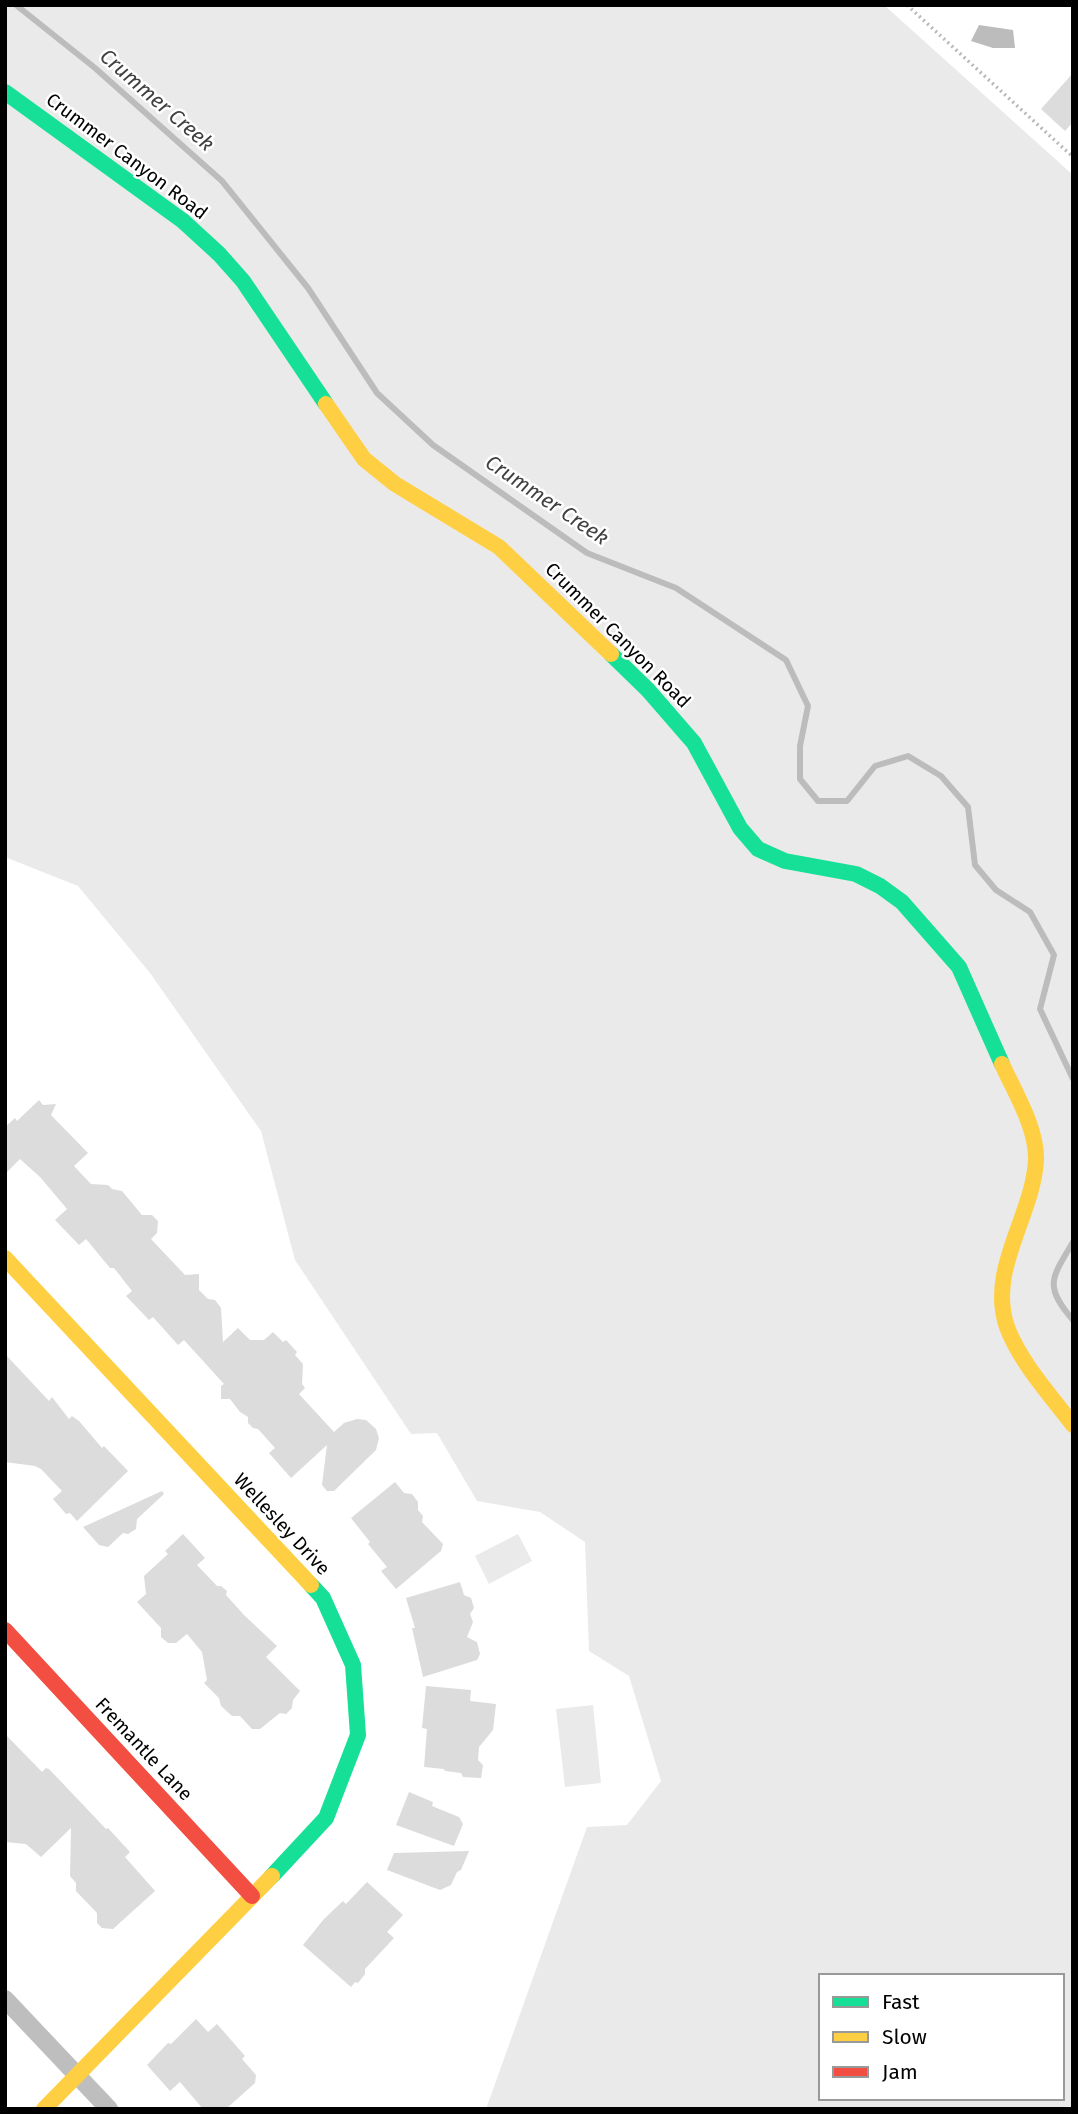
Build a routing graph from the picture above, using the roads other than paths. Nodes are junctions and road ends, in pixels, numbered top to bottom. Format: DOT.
graph roads {
  1 [pos="5,92"];
  2 [pos="5,1258"];
  3 [pos="1073,1425"];
  4 [pos="5,1630"];
  5 [pos="253,1896"];
  6 [pos="5,1999"];
  7 [pos="77,2076"];
  8 [pos="44,2109"];
  9 [pos="109,2109"];
  1 -- 3 [label="street, Crummer Canyon Road"];
  2 -- 5 [label="street, Wellesley Drive"];
  4 -- 5 [label="street, Fremantle Lane"];
  5 -- 7 [label="street, Wellesley Drive"];
  6 -- 7 [label="street"];
  7 -- 8 [label="street, Wellesley Drive"];
  7 -- 9 [label="street"];
}
